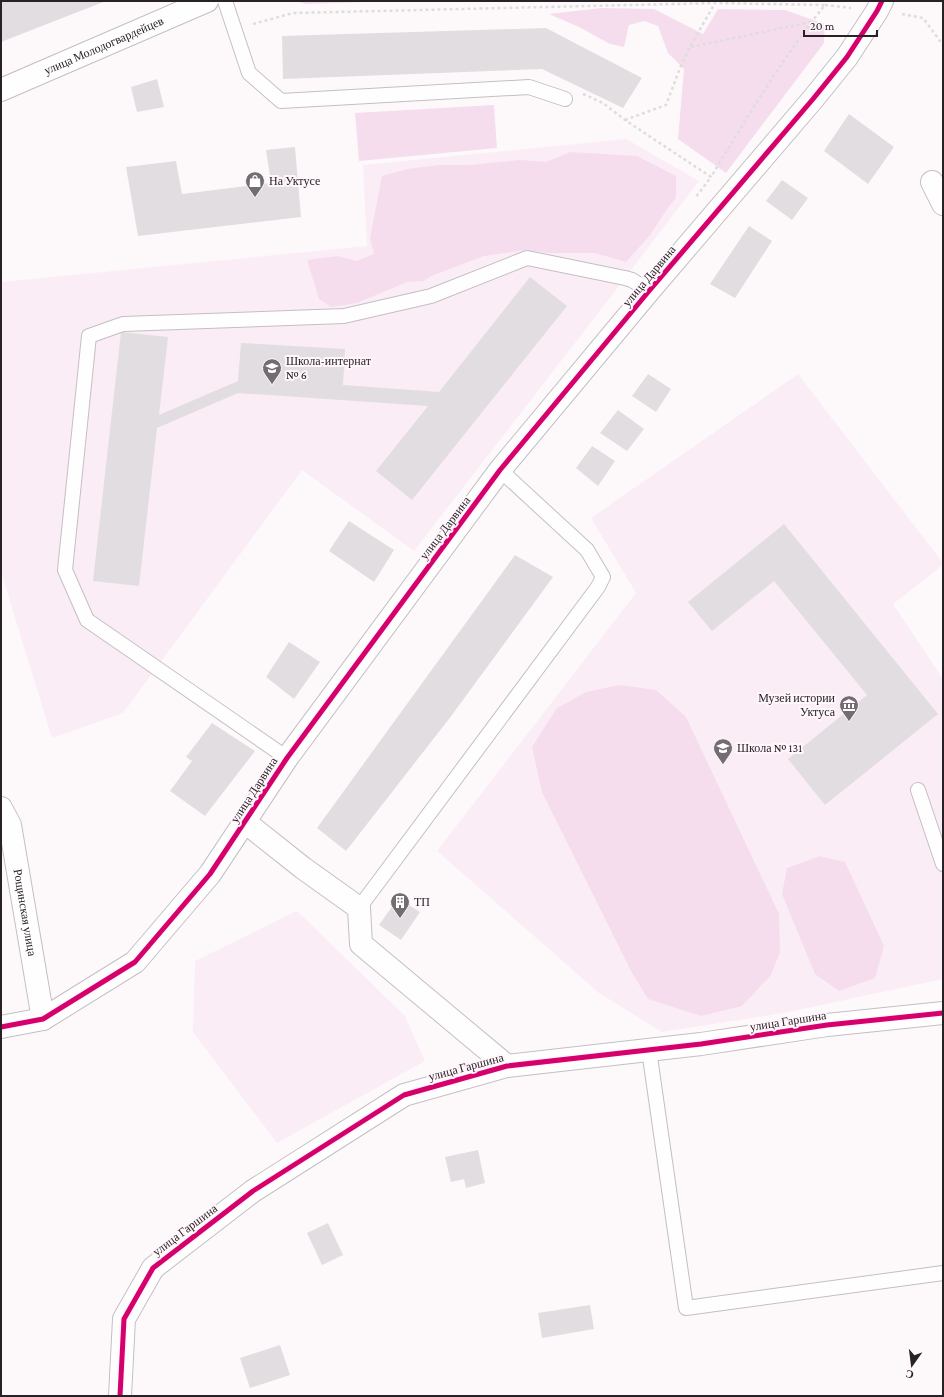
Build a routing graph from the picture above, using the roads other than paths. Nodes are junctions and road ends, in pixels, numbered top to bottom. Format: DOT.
graph roads {
  1 [pos="207,1"];
  2 [pos="225,1"];
  3 [pos="882,1"];
  4 [pos="1,90"];
  5 [pos="565,99"];
  6 [pos="932,182"];
  7 [pos="943,204"];
  8 [pos="649,291"];
  9 [pos="500,470"];
  10 [pos="287,758"];
  11 [pos="918,790"];
  12 [pos="1,808"];
  13 [pos="245,822"];
  14 [pos="943,864"];
  15 [pos="359,908"];
  16 [pos="943,1013"];
  17 [pos="43,1019"];
  18 [pos="1,1027"];
  19 [pos="649,1050"];
  20 [pos="507,1066"];
  21 [pos="943,1273"];
  22 [pos="120,1396"];
  1 -- 4 [label="street, улица Молодогвардейцев"];
  2 -- 5 [label="lane"];
  3 -- 8 [label="street, улица Дарвина"];
  6 -- 7 [label="street"];
  8 -- 9 [label="street, улица Дарвина"];
  8 -- 10 [label="lane"];
  9 -- 10 [label="street, улица Дарвина"];
  9 -- 15 [label="lane"];
  10 -- 13 [label="street, улица Дарвина"];
  11 -- 14 [label="lane"];
  12 -- 17 [label="street, Рощинская улица"];
  13 -- 15 [label="street"];
  13 -- 17 [label="street, улица Дарвина"];
  15 -- 20 [label="street"];
  16 -- 19 [label="street, улица Гаршина"];
  17 -- 18 [label="street, улица Дарвина"];
  19 -- 20 [label="street, улица Гаршина"];
  19 -- 21 [label="lane"];
  20 -- 22 [label="street, улица Гаршина"];
}
